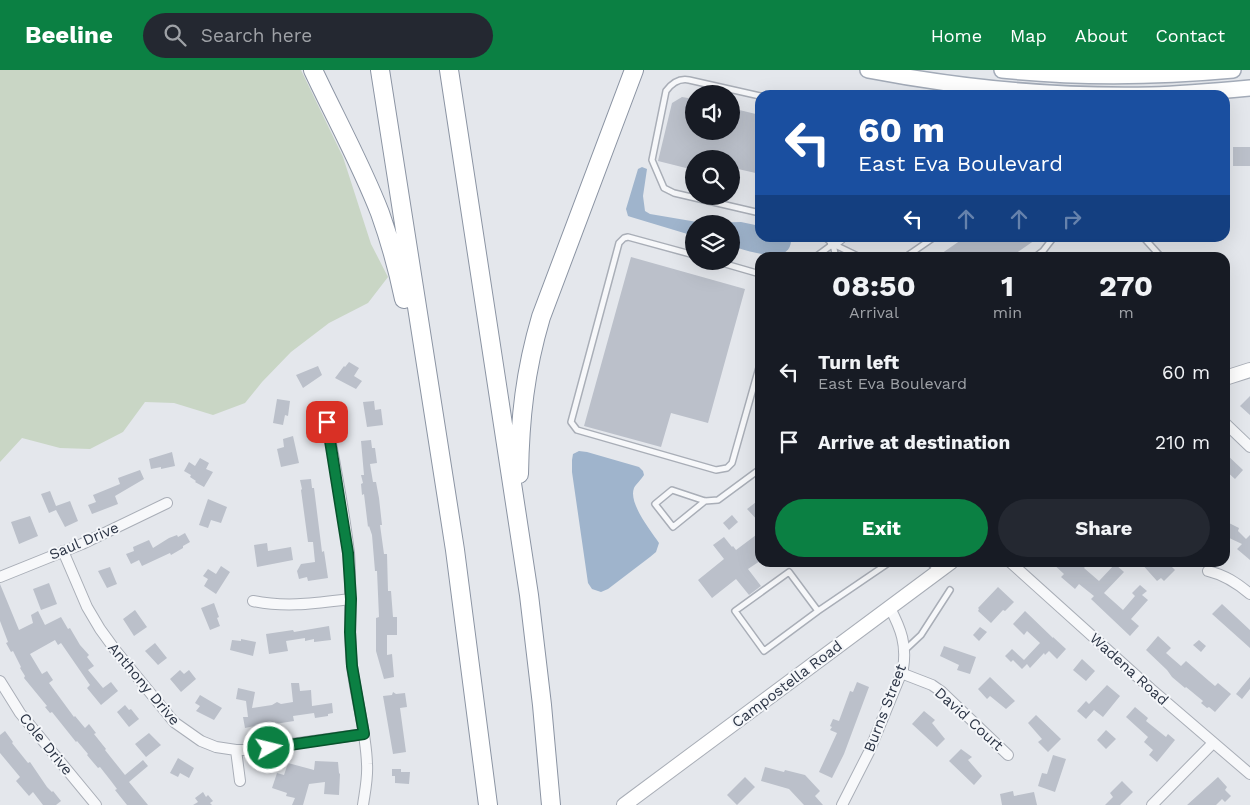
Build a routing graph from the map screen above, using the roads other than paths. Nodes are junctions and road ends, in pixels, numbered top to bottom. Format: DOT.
graph roads {
  1 [pos="313,70"];
  2 [pos="380,70"];
  3 [pos="449,70"];
  4 [pos="868,70"];
  5 [pos="1007,70"];
  6 [pos="1233,70"];
  7 [pos="634,71"];
  8 [pos="1189,72"];
  9 [pos="1127,73"];
  10 [pos="1250,88"];
  11 [pos="988,90"];
  12 [pos="1002,90"];
  13 [pos="1222,90"];
  14 [pos="755,95"];
  15 [pos="755,212"];
  16 [pos="831,242"];
  17 [pos="836,242"];
  18 [pos="927,242"];
  19 [pos="1050,242"];
  20 [pos="1148,242"];
  21 [pos="820,252"];
  22 [pos="852,252"];
  23 [pos="913,252"];
  24 [pos="1042,252"];
  25 [pos="1157,252"];
  26 [pos="685,253"];
  27 [pos="740,268"];
  28 [pos="755,273"];
  29 [pos="1250,370"];
  30 [pos="1230,376"];
  31 [pos="755,382"];
  32 [pos="327,422"];
  33 [pos="1230,428"];
  34 [pos="1250,446"];
  35 [pos="755,473"];
  36 [pos="705,501"];
  37 [pos="168,503"];
  38 [pos="519,524"];
  39 [pos="455,550"];
  40 [pos="63,551"];
  41 [pos="883,567"];
  42 [pos="934,567"];
  43 [pos="1016,567"];
  44 [pos="1208,571"];
  45 [pos="0,577"];
  46 [pos="950,590"];
  47 [pos="1250,594"];
  48 [pos="351,599"];
  49 [pos="252,600"];
  50 [pos="890,608"];
  51 [pos="818,611"];
  52 [pos="905,650"];
  53 [pos="901,673"];
  54 [pos="0,681"];
  55 [pos="364,734"];
  56 [pos="1213,743"];
  57 [pos="236,750"];
  58 [pos="1008,755"];
  59 [pos="1250,774"];
  60 [pos="240,781"];
  61 [pos="96,805"];
  62 [pos="363,805"];
  63 [pos="488,805"];
  64 [pos="551,805"];
  65 [pos="624,805"];
  66 [pos="842,805"];
  67 [pos="1152,805"];
  1 -- 39 [label="highway"];
  2 -- 39 [label="highway"];
  3 -- 38 [label="highway"];
  4 -- 11 [label="main road"];
  5 -- 9 [label="main road"];
  5 -- 12 [label="street"];
  6 -- 8 [label="main road"];
  7 -- 38 [label="highway"];
  8 -- 9 [label="main road"];
  10 -- 13 [label="main road"];
  14 -- 15 [label="lane"];
  16 -- 21 [label="lane"];
  17 -- 22 [label="lane"];
  18 -- 23 [label="lane"];
  19 -- 24 [label="lane"];
  20 -- 25 [label="lane"];
  26 -- 31 [label="lane"];
  27 -- 28 [label="lane"];
  29 -- 30 [label="main road"];
  32 -- 48 [label="street"];
  33 -- 34 [label="street"];
  35 -- 36 [label="lane"];
  36 -- 36 [label="lane"];
  37 -- 40 [label="street, Saul Drive"];
  38 -- 64 [label="highway"];
  39 -- 63 [label="highway"];
  40 -- 45 [label="street, Saul Drive"];
  40 -- 57 [label="street, Anthony Drive"];
  41 -- 51 [label="lane"];
  42 -- 50 [label="main road, Campostella Road"];
  43 -- 56 [label="street, Wadena Road"];
  44 -- 47 [label="street"];
  46 -- 52 [label="lane"];
  48 -- 49 [label="street"];
  48 -- 55 [label="street"];
  50 -- 52 [label="street, Burns Street"];
  50 -- 65 [label="main road, Campostella Road"];
  51 -- 51 [label="lane"];
  52 -- 53 [label="street, Burns Street"];
  53 -- 58 [label="street, David Court"];
  53 -- 66 [label="street, Burns Street"];
  54 -- 61 [label="street, Cole Drive"];
  55 -- 57 [label="street, Anthony Drive"];
  55 -- 62 [label="street"];
  56 -- 59 [label="street, Wadena Road"];
  56 -- 67 [label="street"];
  57 -- 60 [label="street"];
}
